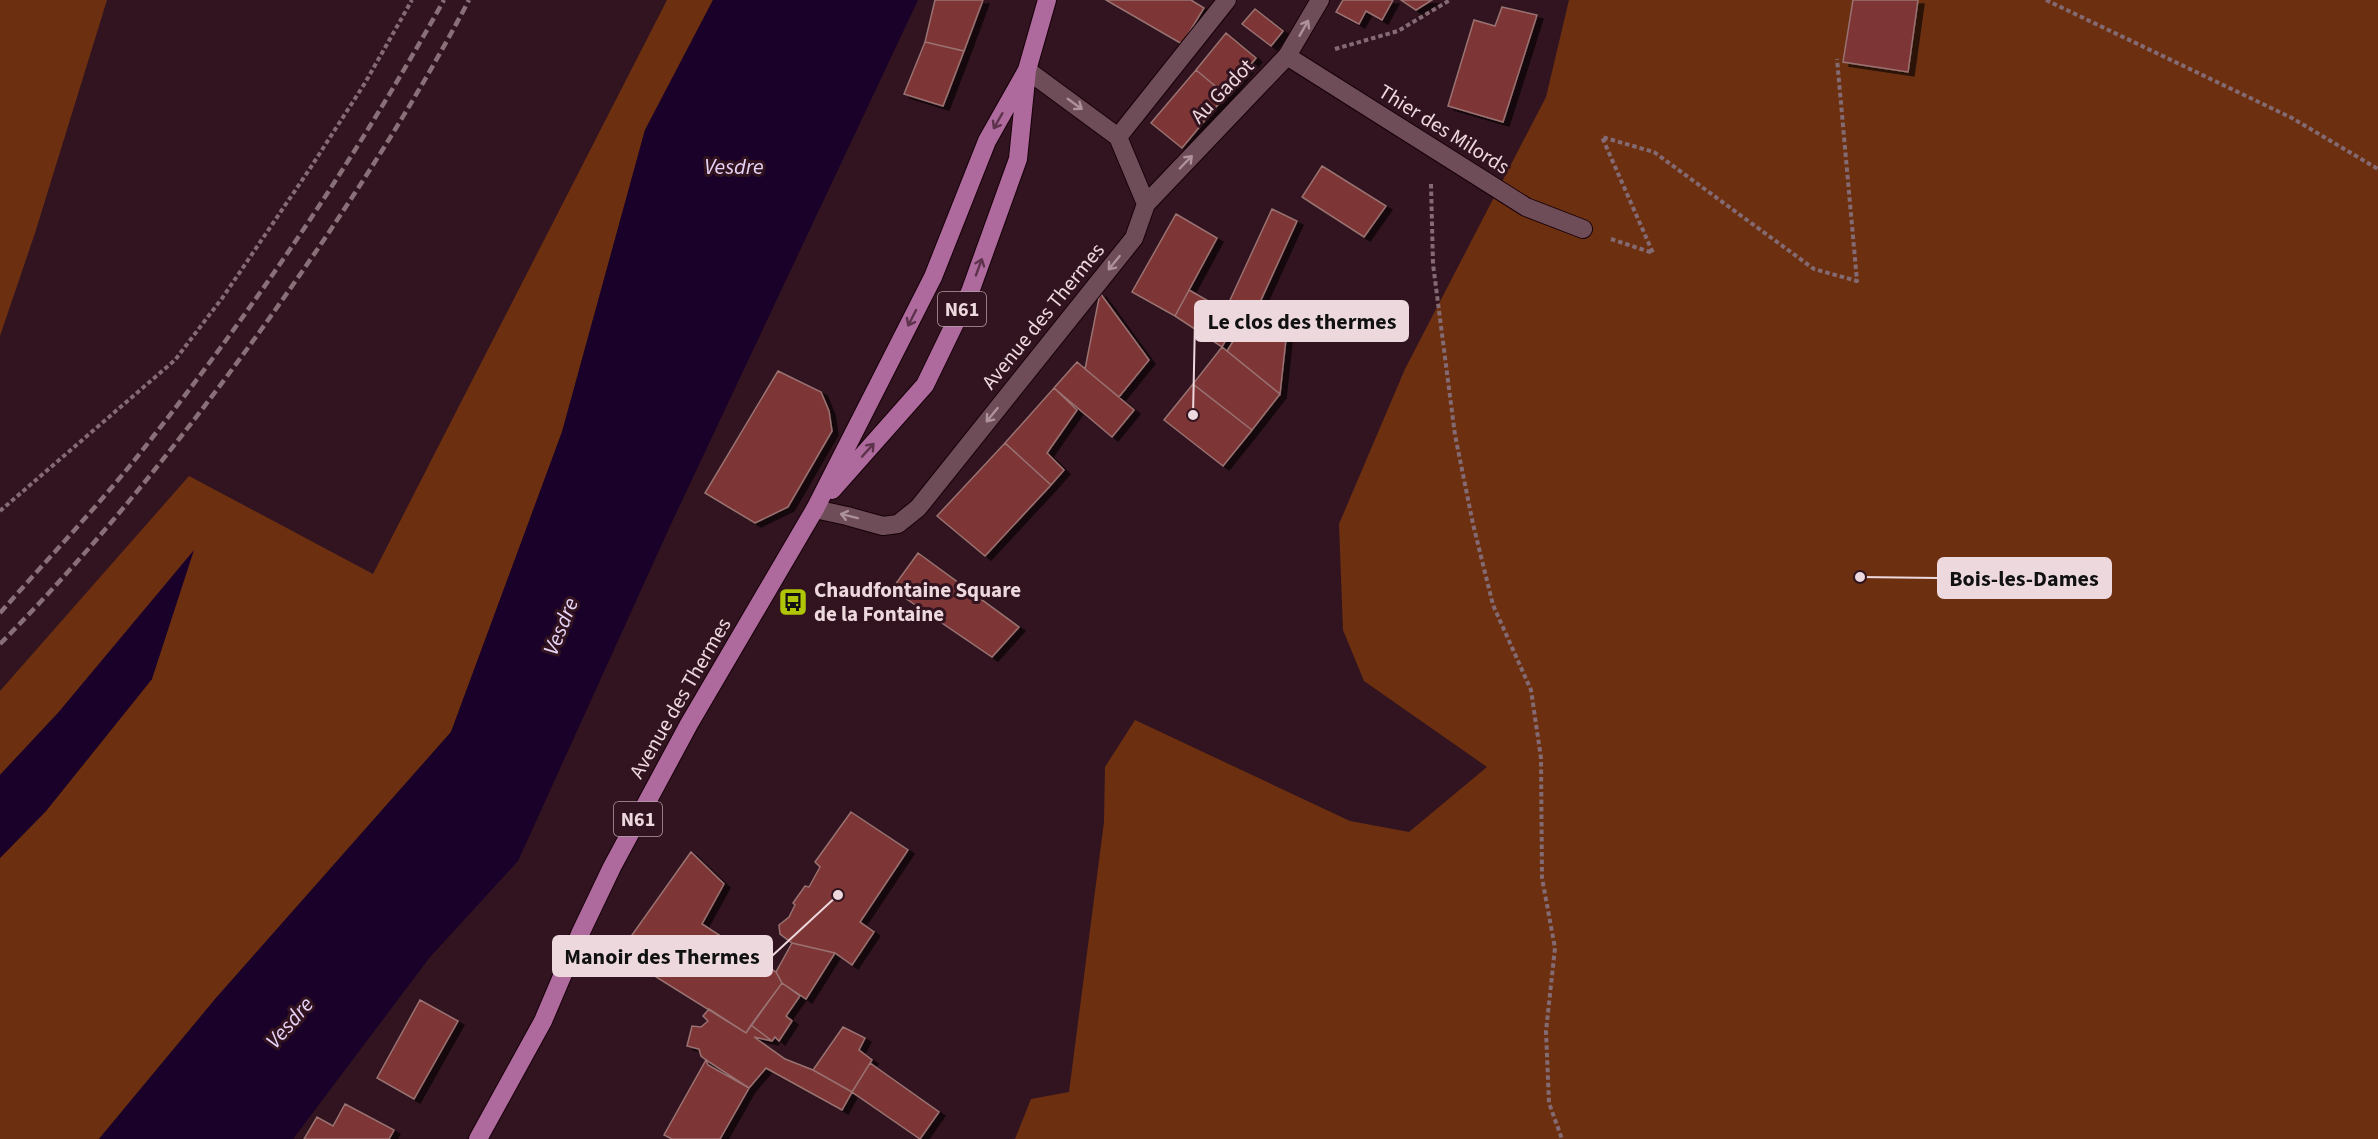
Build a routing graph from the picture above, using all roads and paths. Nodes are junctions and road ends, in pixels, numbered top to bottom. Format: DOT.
graph roads {
  1 [pos="412,0"];
  2 [pos="1047,0"];
  3 [pos="1227,0"];
  4 [pos="1320,0"];
  5 [pos="1450,0"];
  6 [pos="2046,0"];
  7 [pos="1287,56"];
  8 [pos="1838,59"];
  9 [pos="1027,70"];
  10 [pos="1118,137"];
  11 [pos="1431,147"];
  12 [pos="2378,169"];
  13 [pos="1146,204"];
  14 [pos="1582,229"];
  15 [pos="815,509"];
  16 [pos="0,511"];
  17 [pos="478,1139"];
  18 [pos="1562,1139"];
  1 -- 16 [label="path"];
  2 -- 9 [label="main road, Avenue des Thermes / N61"];
  3 -- 10 [label="street"];
  7 -- 4 [label="street, Au Gadot, one-way"];
  5 -- 7 [label="path"];
  6 -- 12 [label="path"];
  7 -- 11 [label="street, Thier des Milords"];
  13 -- 7 [label="street, Au Gadot, one-way"];
  8 -- 14 [label="path"];
  9 -- 10 [label="street, one-way"];
  9 -- 15 [label="main road, Avenue des Thermes / N61, one-way"];
  15 -- 9 [label="main road, Avenue des Thermes / N61, one-way"];
  10 -- 13 [label="street"];
  11 -- 14 [label="street, Thier des Milords"];
  11 -- 18 [label="path"];
  13 -- 15 [label="street, Avenue des Thermes, one-way"];
  15 -- 17 [label="main road, Avenue des Thermes / N61"];
}
